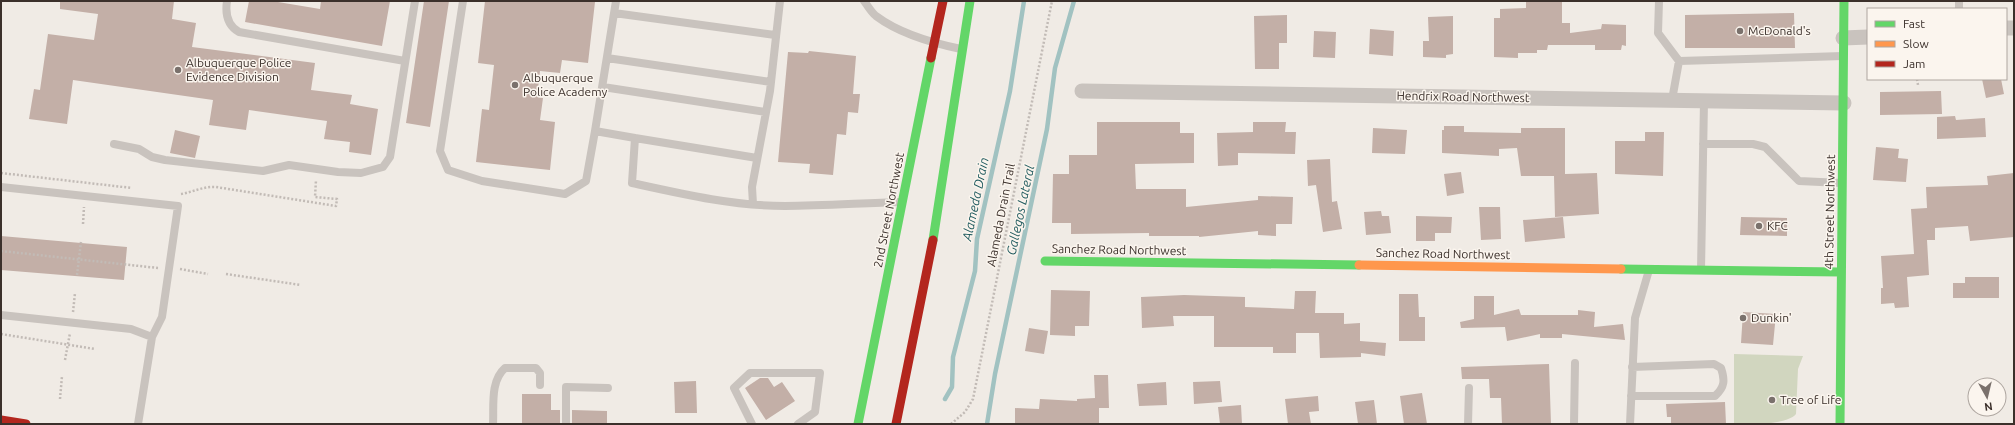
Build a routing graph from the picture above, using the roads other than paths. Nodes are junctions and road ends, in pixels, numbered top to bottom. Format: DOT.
graph roads {
  1 [pos="228,1"];
  2 [pos="415,1"];
  3 [pos="463,1"];
  4 [pos="616,1"];
  5 [pos="780,1"];
  6 [pos="864,1"];
  7 [pos="943,1"];
  8 [pos="970,1"];
  9 [pos="1659,1"];
  10 [pos="1844,1"];
  11 [pos="614,13"];
  12 [pos="775,35"];
  13 [pos="1867,37"];
  14 [pos="1844,38"];
  15 [pos="935,43"];
  16 [pos="962,50"];
  17 [pos="1844,56"];
  18 [pos="607,58"];
  19 [pos="405,61"];
  20 [pos="1678,61"];
  21 [pos="771,82"];
  22 [pos="602,87"];
  23 [pos="1082,91"];
  24 [pos="1672,100"];
  25 [pos="1704,101"];
  26 [pos="1844,103"];
  27 [pos="766,112"];
  28 [pos="595,131"];
  29 [pos="635,138"];
  30 [pos="114,144"];
  31 [pos="1703,144"];
  32 [pos="757,158"];
  33 [pos="1842,183"];
  34 [pos="1,187"];
  35 [pos="903,202"];
  36 [pos="753,204"];
  37 [pos="1045,261"];
  38 [pos="1649,270"];
  39 [pos="1701,270"];
  40 [pos="1841,272"];
  41 [pos="1,315"];
  42 [pos="152,336"];
  43 [pos="1575,363"];
  44 [pos="1632,367"];
  45 [pos="540,385"];
  46 [pos="608,388"];
  47 [pos="1469,388"];
  48 [pos="1631,396"];
  49 [pos="1,420"];
  50 [pos="26,424"];
  51 [pos="138,424"];
  52 [pos="493,424"];
  53 [pos="566,424"];
  54 [pos="752,424"];
  55 [pos="798,424"];
  56 [pos="858,424"];
  57 [pos="896,424"];
  58 [pos="1468,424"];
  59 [pos="1574,424"];
  60 [pos="1630,424"];
  61 [pos="1840,424"];
  1 -- 19 [label="lane"];
  2 -- 19 [label="lane"];
  3 -- 28 [label="lane"];
  4 -- 11 [label="lane"];
  5 -- 12 [label="lane"];
  6 -- 15 [label="lane"];
  7 -- 15 [label="main road, 2nd Street Northwest"];
  8 -- 16 [label="main road"];
  9 -- 20 [label="lane"];
  10 -- 14 [label="main road, 4th Street Northwest"];
  11 -- 12 [label="lane"];
  11 -- 18 [label="lane"];
  12 -- 21 [label="lane"];
  13 -- 14 [label="street"];
  14 -- 17 [label="main road, 4th Street Northwest"];
  15 -- 16 [label="lane"];
  15 -- 35 [label="main road, 2nd Street Northwest"];
  16 -- 57 [label="main road"];
  17 -- 20 [label="lane"];
  17 -- 26 [label="main road, 4th Street Northwest"];
  18 -- 21 [label="lane"];
  18 -- 22 [label="lane"];
  19 -- 30 [label="lane"];
  20 -- 24 [label="lane"];
  21 -- 27 [label="lane"];
  22 -- 27 [label="lane"];
  22 -- 28 [label="lane"];
  23 -- 24 [label="street, Hendrix Road Northwest"];
  24 -- 25 [label="street, Hendrix Road Northwest"];
  25 -- 26 [label="street, Hendrix Road Northwest"];
  25 -- 31 [label="lane"];
  26 -- 33 [label="main road, 4th Street Northwest"];
  27 -- 32 [label="lane"];
  28 -- 29 [label="lane"];
  29 -- 32 [label="lane"];
  29 -- 36 [label="lane"];
  31 -- 33 [label="lane"];
  31 -- 39 [label="lane"];
  32 -- 36 [label="lane"];
  33 -- 40 [label="main road, 4th Street Northwest"];
  34 -- 42 [label="lane"];
  35 -- 36 [label="lane"];
  35 -- 56 [label="main road, 2nd Street Northwest"];
  37 -- 38 [label="main road, Sanchez Road Northwest"];
  38 -- 39 [label="main road, Sanchez Road Northwest"];
  38 -- 44 [label="lane"];
  39 -- 40 [label="main road, Sanchez Road Northwest"];
  40 -- 61 [label="main road, 4th Street Northwest"];
  41 -- 42 [label="lane"];
  42 -- 51 [label="lane"];
  43 -- 59 [label="lane"];
  44 -- 48 [label="lane"];
  44 -- 48 [label="lane"];
  45 -- 52 [label="lane"];
  46 -- 53 [label="lane"];
  47 -- 58 [label="lane"];
  48 -- 60 [label="lane"];
  49 -- 50 [label="main road"];
  54 -- 55 [label="lane"];
}
